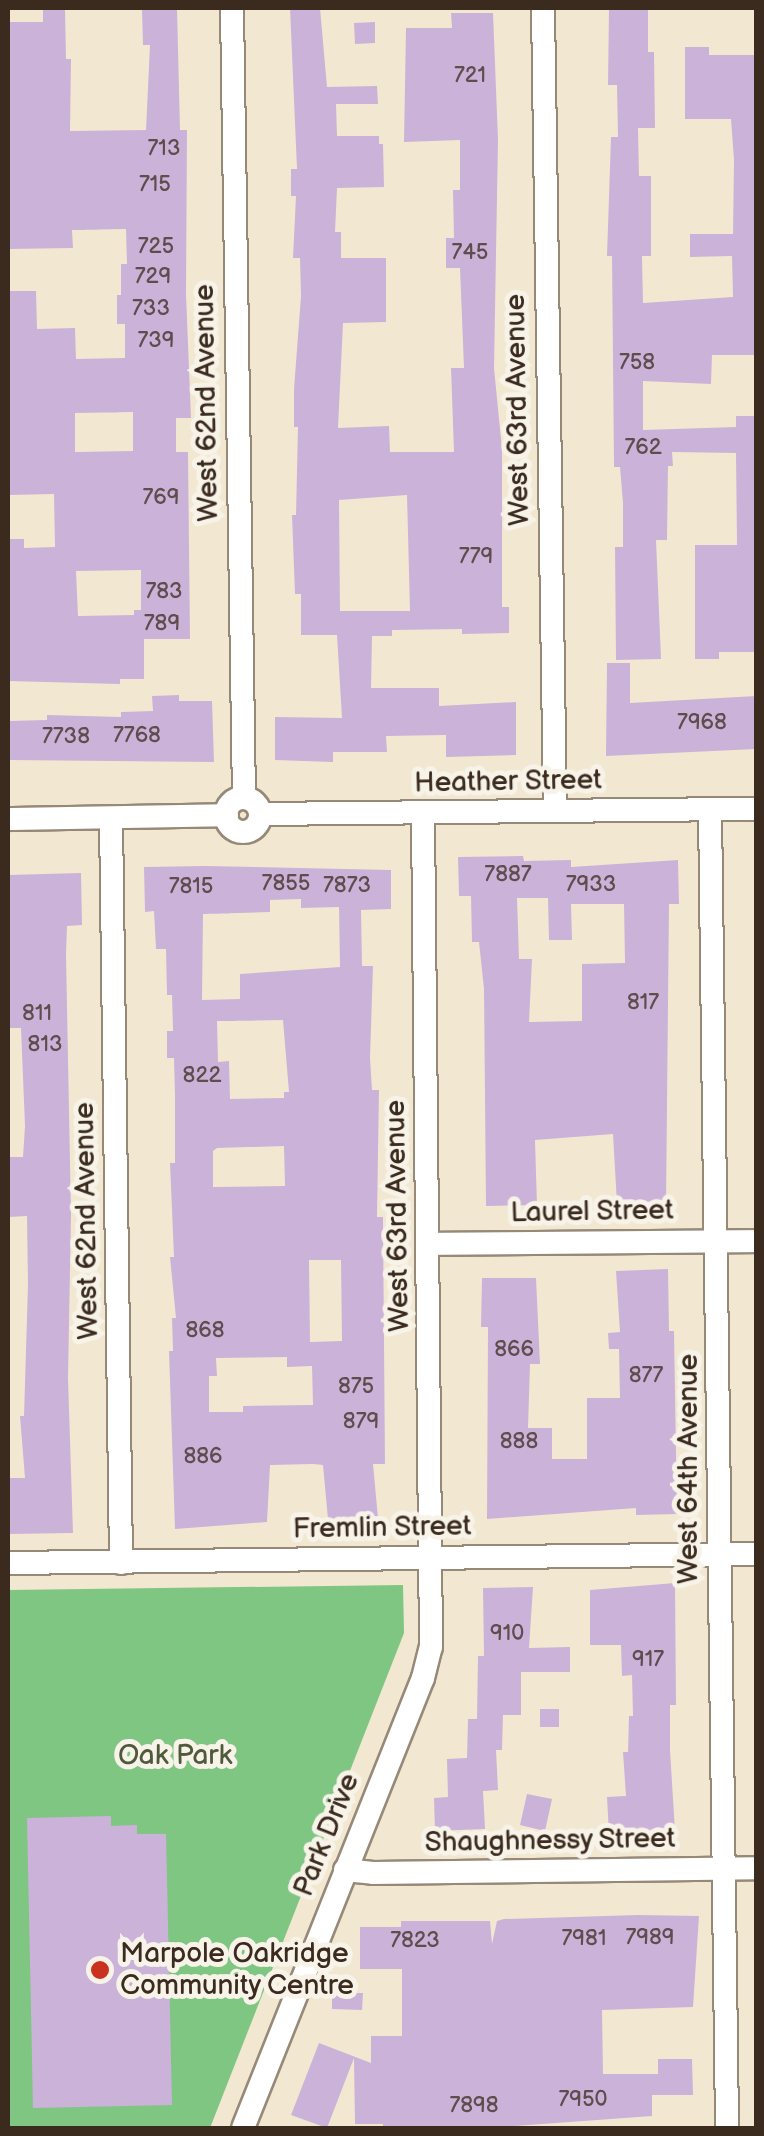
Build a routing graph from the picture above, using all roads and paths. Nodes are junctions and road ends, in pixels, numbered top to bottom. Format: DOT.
graph roads {
  1 [pos="232,8"];
  2 [pos="543,8"];
  3 [pos="252,806"];
  4 [pos="756,808"];
  5 [pos="710,809"];
  6 [pos="555,811"];
  7 [pos="423,814"];
  8 [pos="111,818"];
  9 [pos="8,819"];
  10 [pos="756,1240"];
  11 [pos="717,1241"];
  12 [pos="428,1244"];
  13 [pos="720,1554"];
  14 [pos="756,1554"];
  15 [pos="432,1558"];
  16 [pos="8,1562"];
  17 [pos="121,1563"];
  18 [pos="756,1868"];
  19 [pos="724,1869"];
  20 [pos="345,1870"];
  21 [pos="243,2128"];
  22 [pos="727,2128"];
  1 -- 3 [label="street, West 62nd Avenue"];
  2 -- 6 [label="street, West 63rd Avenue"];
  3 -- 7 [label="street, Heather Street"];
  3 -- 8 [label="street"];
  4 -- 5 [label="street, Heather Street"];
  5 -- 6 [label="street, Heather Street"];
  5 -- 11 [label="street, West 64th Avenue"];
  6 -- 7 [label="street, Heather Street"];
  7 -- 12 [label="street, West 63rd Avenue"];
  8 -- 9 [label="street"];
  8 -- 17 [label="street, West 62nd Avenue"];
  10 -- 11 [label="street, Laurel Street"];
  11 -- 12 [label="street, Laurel Street"];
  11 -- 13 [label="street, West 64th Avenue"];
  12 -- 15 [label="street, West 63rd Avenue"];
  13 -- 14 [label="street, Fremlin Street"];
  13 -- 15 [label="street, Fremlin Street"];
  13 -- 19 [label="street, West 64th Avenue"];
  15 -- 17 [label="street, Fremlin Street"];
  15 -- 20 [label="street, Park Drive"];
  16 -- 17 [label="street, Fremlin Street"];
  18 -- 19 [label="street, Shaughnessy Street"];
  19 -- 20 [label="street, Shaughnessy Street"];
  19 -- 22 [label="street, West 64th Avenue"];
  20 -- 21 [label="street, Park Drive"];
}
